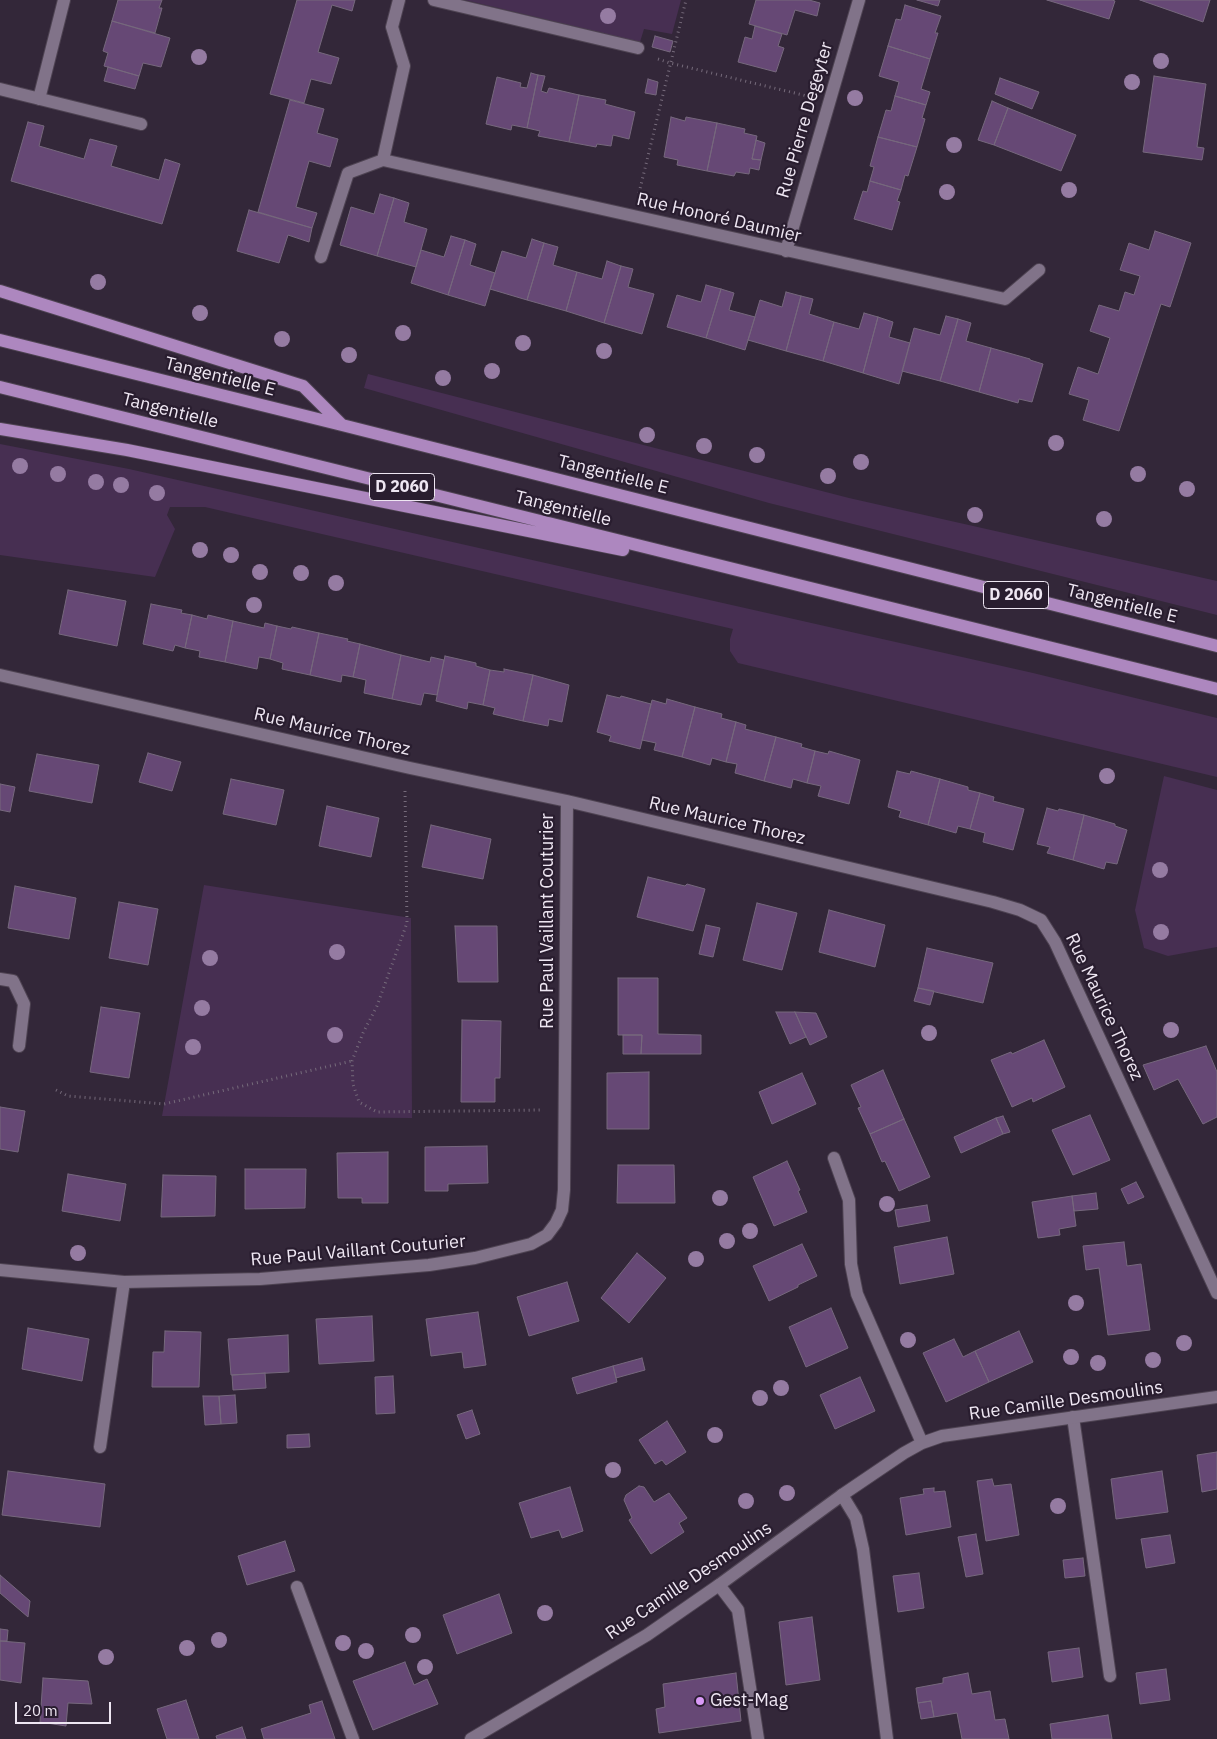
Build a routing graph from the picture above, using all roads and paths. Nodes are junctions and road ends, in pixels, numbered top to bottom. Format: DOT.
graph roads {
  1 [pos="64,0"];
  2 [pos="399,0"];
  3 [pos="434,0"];
  4 [pos="686,0"];
  5 [pos="859,0"];
  6 [pos="638,48"];
  7 [pos="670,63"];
  8 [pos="0,89"];
  9 [pos="811,97"];
  10 [pos="39,99"];
  11 [pos="141,124"];
  12 [pos="383,160"];
  13 [pos="638,194"];
  14 [pos="786,251"];
  15 [pos="321,257"];
  16 [pos="1039,270"];
  17 [pos="0,291"];
  18 [pos="0,340"];
  19 [pos="0,387"];
  20 [pos="342,425"];
  21 [pos="0,429"];
  22 [pos="803,587"];
  23 [pos="1217,646"];
  24 [pos="0,675"];
  25 [pos="1217,689"];
  26 [pos="410,768"];
  27 [pos="567,801"];
  28 [pos="0,979"];
  29 [pos="19,1046"];
  30 [pos="352,1061"];
  31 [pos="56,1090"];
  32 [pos="565,1110"];
  33 [pos="834,1158"];
  34 [pos="0,1270"];
  35 [pos="124,1282"];
  36 [pos="1217,1292"];
  37 [pos="1217,1397"];
  38 [pos="1073,1417"];
  39 [pos="922,1443"];
  40 [pos="100,1448"];
  41 [pos="842,1495"];
  42 [pos="719,1585"];
  43 [pos="297,1587"];
  44 [pos="1110,1676"];
  45 [pos="353,1739"];
  46 [pos="471,1739"];
  47 [pos="758,1739"];
  48 [pos="887,1739"];
  1 -- 10 [label="street"];
  2 -- 12 [label="street"];
  3 -- 6 [label="street"];
  4 -- 7 [label="path"];
  5 -- 14 [label="street, Rue Pierre Degeyter"];
  7 -- 9 [label="path"];
  7 -- 13 [label="path"];
  8 -- 10 [label="street"];
  10 -- 11 [label="street"];
  12 -- 14 [label="street, Rue Honoré Daumier"];
  12 -- 15 [label="street"];
  14 -- 16 [label="street, Rue Honoré Daumier"];
  17 -- 20 [label="main road"];
  18 -- 20 [label="main road, Tangentielle E / D 2060"];
  19 -- 22 [label="main road, Tangentielle / D 2060"];
  20 -- 23 [label="main road, Tangentielle E / D 2060"];
  21 -- 22 [label="main road"];
  22 -- 25 [label="main road, Tangentielle / D 2060"];
  24 -- 26 [label="street, Rue Maurice Thorez"];
  26 -- 27 [label="street, Rue Maurice Thorez"];
  26 -- 30 [label="path"];
  27 -- 32 [label="street, Rue Paul Vaillant Couturier"];
  27 -- 36 [label="street, Rue Maurice Thorez"];
  28 -- 29 [label="street"];
  30 -- 31 [label="path"];
  30 -- 32 [label="path"];
  32 -- 35 [label="street, Rue Paul Vaillant Couturier"];
  33 -- 39 [label="street"];
  34 -- 35 [label="street, Rue Paul Vaillant Couturier"];
  35 -- 40 [label="street"];
  37 -- 38 [label="street, Rue Camille Desmoulins"];
  38 -- 39 [label="street, Rue Camille Desmoulins"];
  38 -- 44 [label="street"];
  39 -- 41 [label="street, Rue Camille Desmoulins"];
  41 -- 42 [label="street, Rue Camille Desmoulins"];
  41 -- 48 [label="street"];
  42 -- 46 [label="street, Rue Camille Desmoulins"];
  42 -- 47 [label="street"];
  43 -- 45 [label="street"];
}
